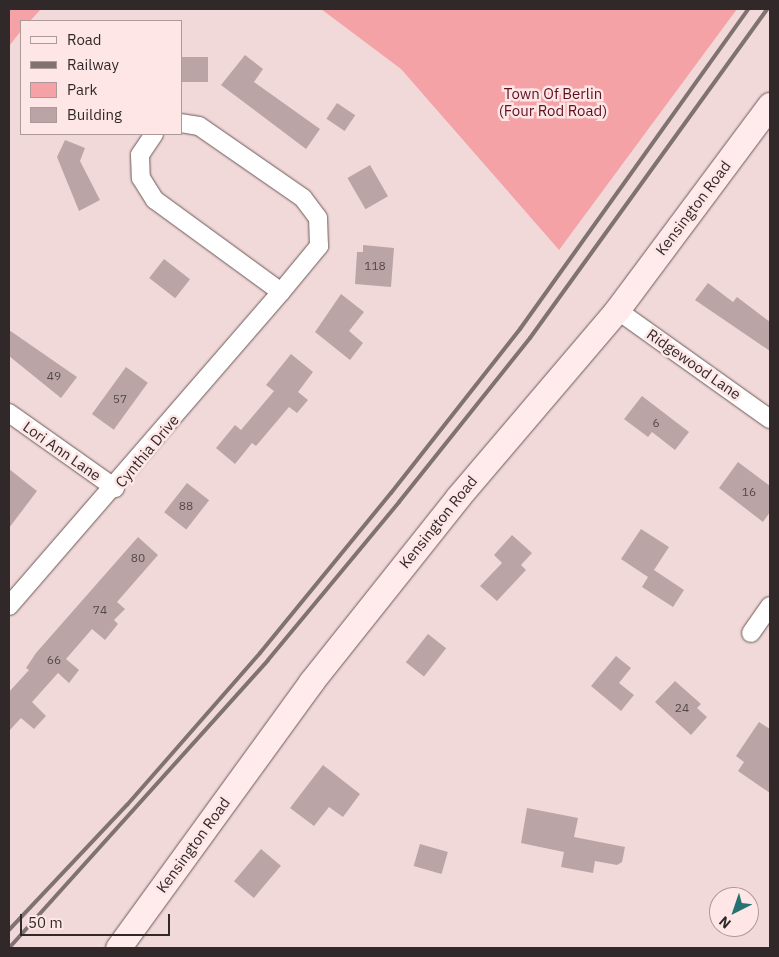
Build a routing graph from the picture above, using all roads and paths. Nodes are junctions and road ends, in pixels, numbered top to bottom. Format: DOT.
graph roads {
  1 [pos="770,105"];
  2 [pos="182,123"];
  3 [pos="153,135"];
  4 [pos="282,292"];
  5 [pos="617,310"];
  6 [pos="9,413"];
  7 [pos="770,418"];
  8 [pos="115,488"];
  9 [pos="9,606"];
  10 [pos="770,606"];
  11 [pos="751,633"];
  12 [pos="118,948"];
  1 -- 5 [label="street, Kensington Road"];
  2 -- 4 [label="street, Cynthia Drive"];
  3 -- 4 [label="street"];
  4 -- 8 [label="street, Cynthia Drive"];
  5 -- 7 [label="street, Ridgewood Lane"];
  5 -- 12 [label="street, Kensington Road"];
  6 -- 8 [label="street, Lori Ann Lane"];
  8 -- 9 [label="street, Cynthia Drive"];
  10 -- 11 [label="street"];
}
